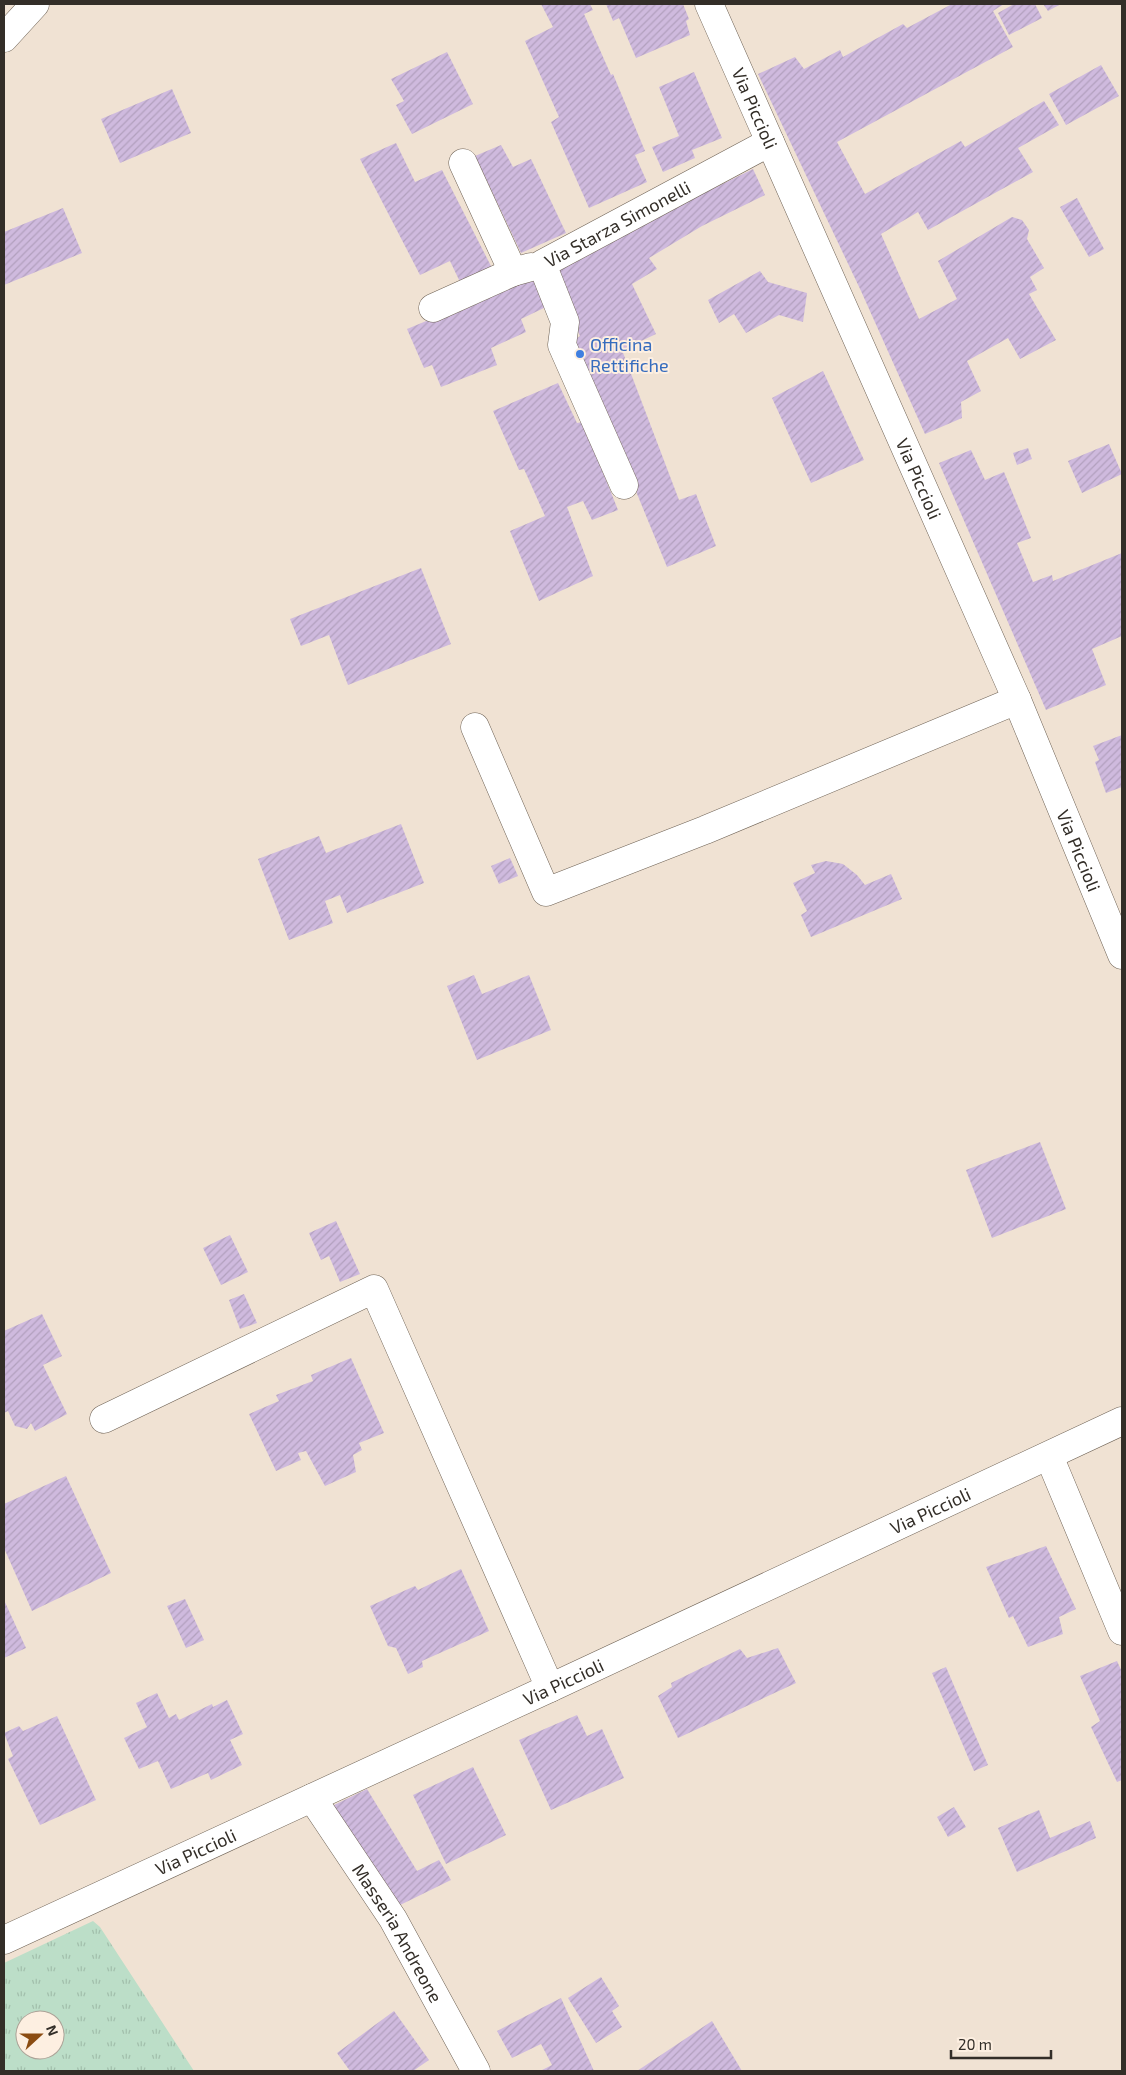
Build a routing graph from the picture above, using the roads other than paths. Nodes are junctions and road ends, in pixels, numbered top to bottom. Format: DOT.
graph roads {
  1 [pos="35,4"];
  2 [pos="709,4"];
  3 [pos="4,38"];
  4 [pos="770,142"];
  5 [pos="463,163"];
  6 [pos="542,264"];
  7 [pos="513,272"];
  8 [pos="433,308"];
  9 [pos="624,485"];
  10 [pos="1017,700"];
  11 [pos="475,727"];
  12 [pos="1122,955"];
  13 [pos="104,1419"];
  14 [pos="1122,1421"];
  15 [pos="1049,1456"];
  16 [pos="1122,1631"];
  17 [pos="550,1688"];
  18 [pos="312,1798"];
  19 [pos="4,1940"];
  20 [pos="476,2071"];
  1 -- 3 [label="street"];
  2 -- 4 [label="street, Via Piccioli"];
  4 -- 6 [label="street, Via Starza Simonelli"];
  4 -- 10 [label="street, Via Piccioli"];
  5 -- 7 [label="street"];
  6 -- 7 [label="street"];
  6 -- 9 [label="street, Via Starza Simonelli"];
  7 -- 8 [label="street"];
  10 -- 11 [label="street"];
  10 -- 12 [label="street, Via Piccioli"];
  13 -- 17 [label="street"];
  14 -- 15 [label="street, Via Piccioli"];
  15 -- 16 [label="street"];
  15 -- 17 [label="street, Via Piccioli"];
  17 -- 18 [label="street, Via Piccioli"];
  18 -- 19 [label="street, Via Piccioli"];
  18 -- 20 [label="street, Masseria Andreone"];
}
